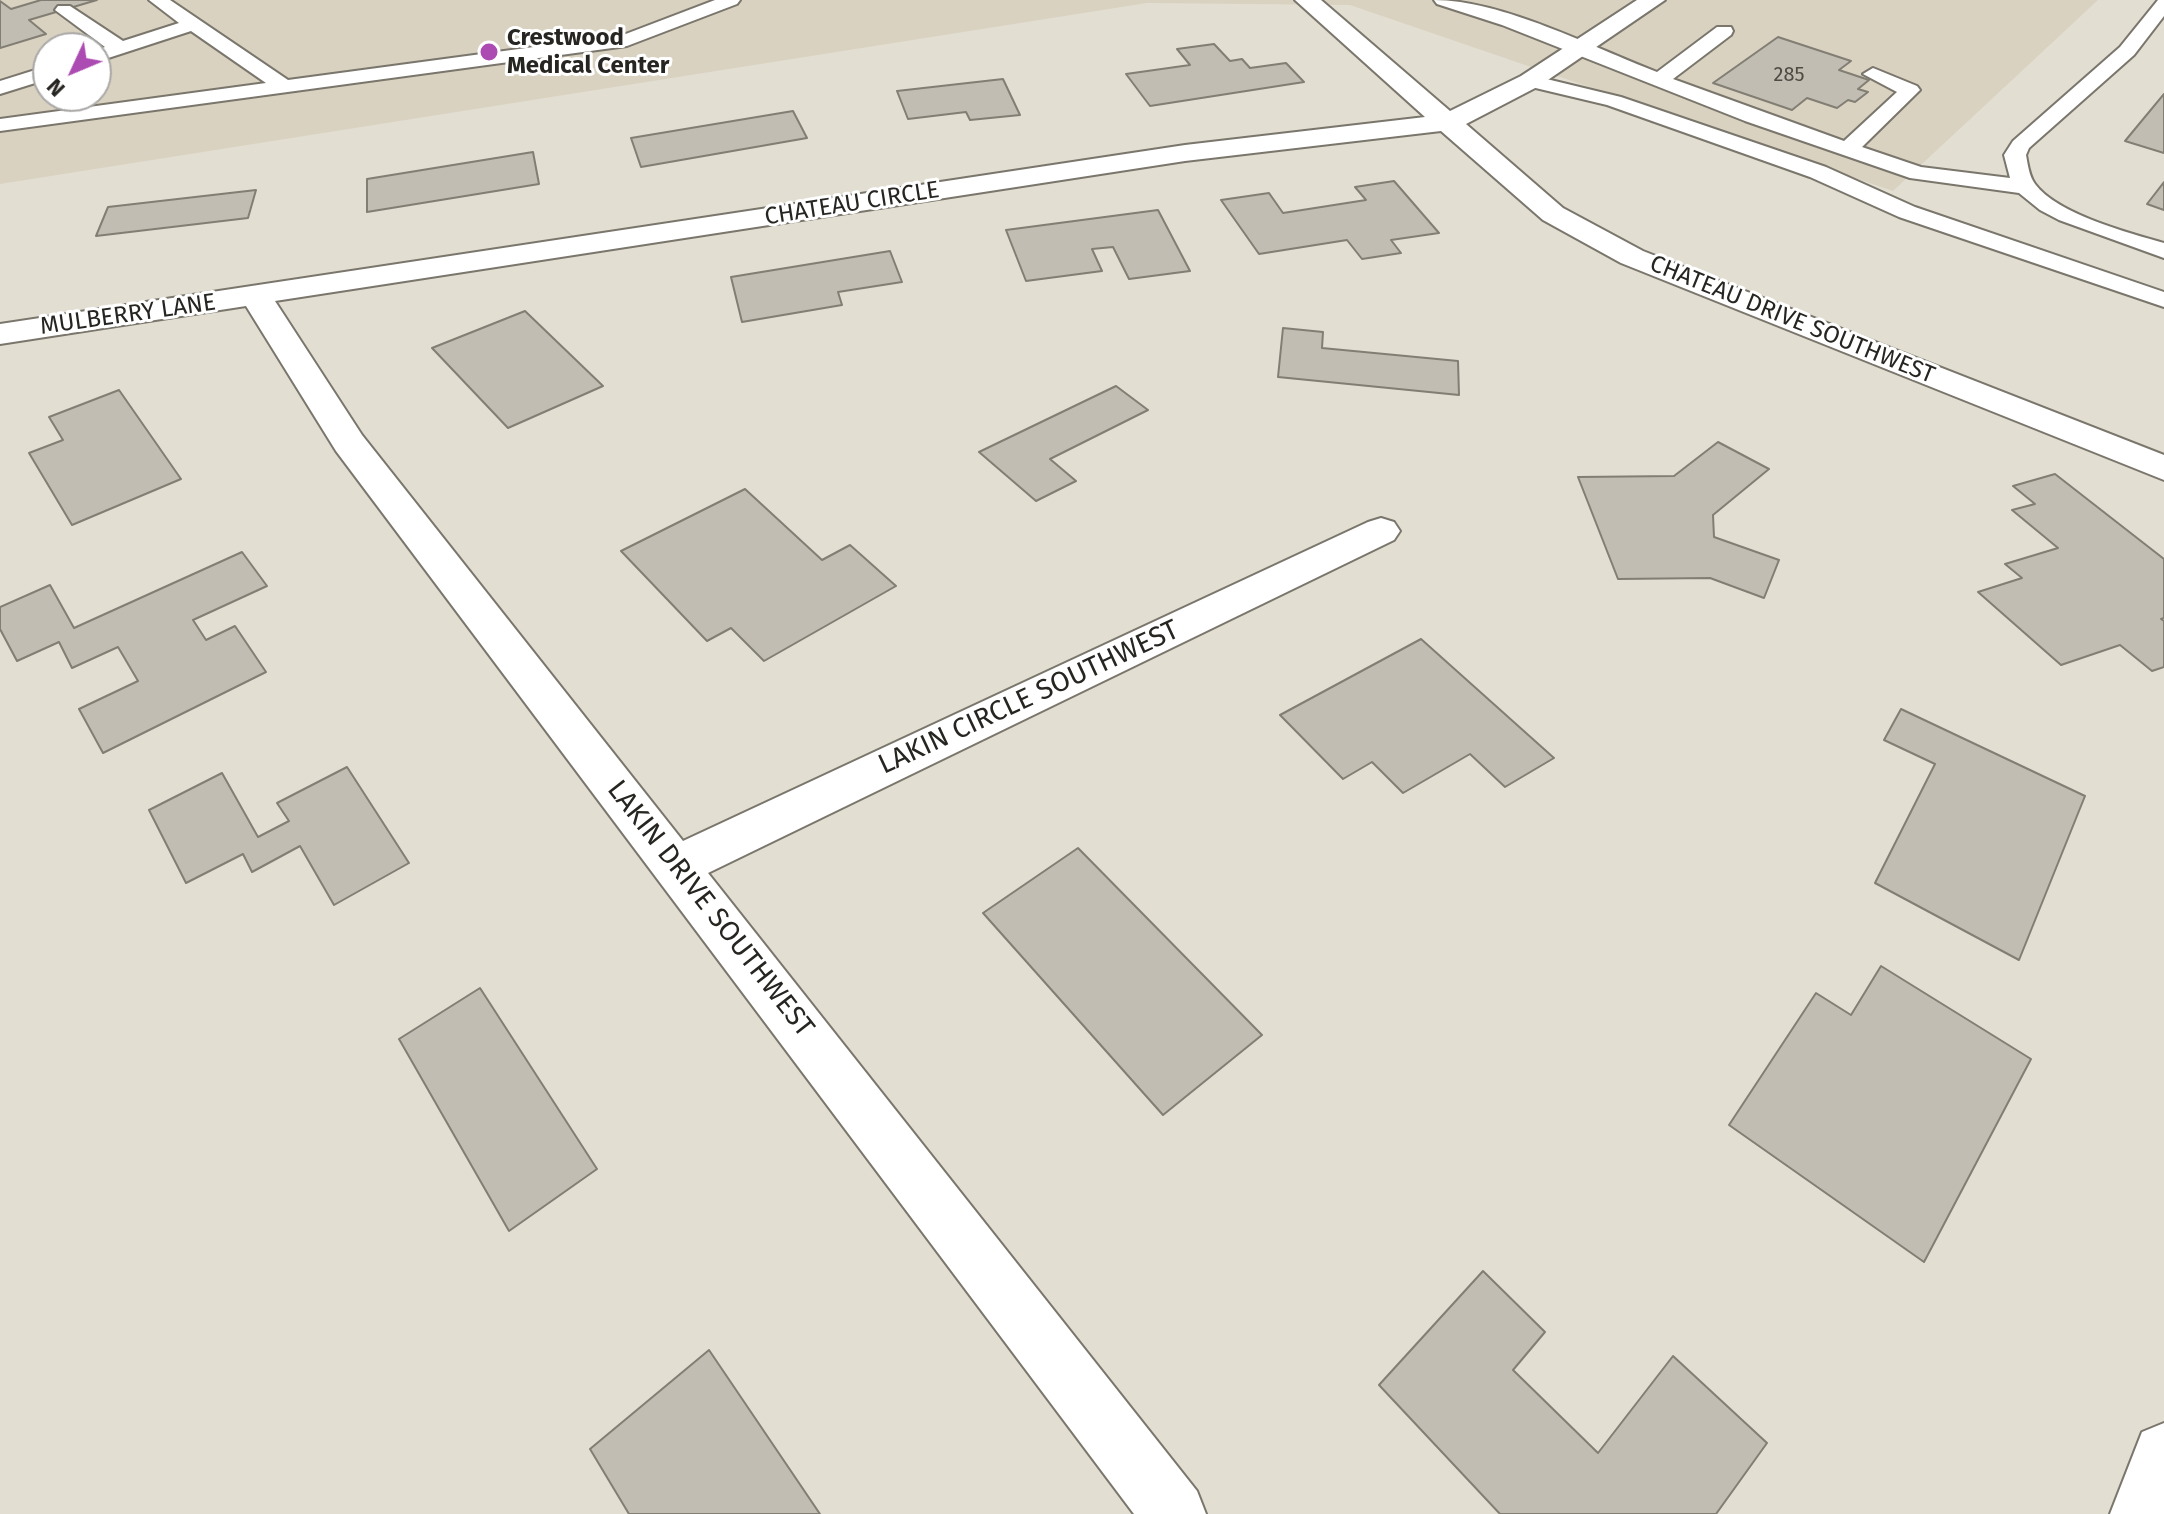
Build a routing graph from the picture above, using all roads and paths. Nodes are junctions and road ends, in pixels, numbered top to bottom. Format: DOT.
graph roads {
  1 [pos="158,0"];
  2 [pos="731,0"];
  3 [pos="1307,0"];
  4 [pos="1443,0"];
  5 [pos="1653,0"];
  6 [pos="2164,4"];
  7 [pos="64,10"];
  8 [pos="194,24"];
  9 [pos="1724,31"];
  10 [pos="120,48"];
  11 [pos="1578,50"];
  12 [pos="112,51"];
  13 [pos="1873,74"];
  14 [pos="32,77"];
  15 [pos="1530,81"];
  16 [pos="1658,81"];
  17 [pos="283,86"];
  18 [pos="0,88"];
  19 [pos="1449,122"];
  20 [pos="0,125"];
  21 [pos="1848,149"];
  22 [pos="2025,187"];
  23 [pos="2164,251"];
  24 [pos="256,296"];
  25 [pos="2164,300"];
  26 [pos="0,334"];
  27 [pos="2164,468"];
  28 [pos="1381,531"];
  29 [pos="677,866"];
  30 [pos="2164,1454"];
  31 [pos="1174,1514"];
  32 [pos="2142,1514"];
  1 -- 8 [label="lane"];
  2 -- 17 [label="lane"];
  3 -- 19 [label="street, CHATEAU DRIVE SOUTHWEST"];
  4 -- 11 [label="lane"];
  5 -- 11 [label="street"];
  6 -- 22 [label="lane"];
  7 -- 10 [label="lane"];
  8 -- 10 [label="lane"];
  8 -- 17 [label="lane"];
  9 -- 16 [label="lane"];
  10 -- 12 [label="lane"];
  11 -- 15 [label="street"];
  11 -- 16 [label="lane"];
  13 -- 21 [label="lane"];
  14 -- 18 [label="lane"];
  15 -- 19 [label="street"];
  15 -- 25 [label="lane"];
  16 -- 21 [label="lane"];
  17 -- 20 [label="lane"];
  19 -- 24 [label="street, CHATEAU CIRCLE"];
  19 -- 27 [label="street, CHATEAU DRIVE SOUTHWEST"];
  21 -- 22 [label="lane"];
  22 -- 23 [label="lane"];
  24 -- 26 [label="street, MULBERRY LANE"];
  24 -- 29 [label="street, LAKIN DRIVE SOUTHWEST"];
  28 -- 29 [label="street, LAKIN CIRCLE SOUTHWEST"];
  29 -- 31 [label="street, LAKIN DRIVE SOUTHWEST"];
  30 -- 32 [label="street"];
}
